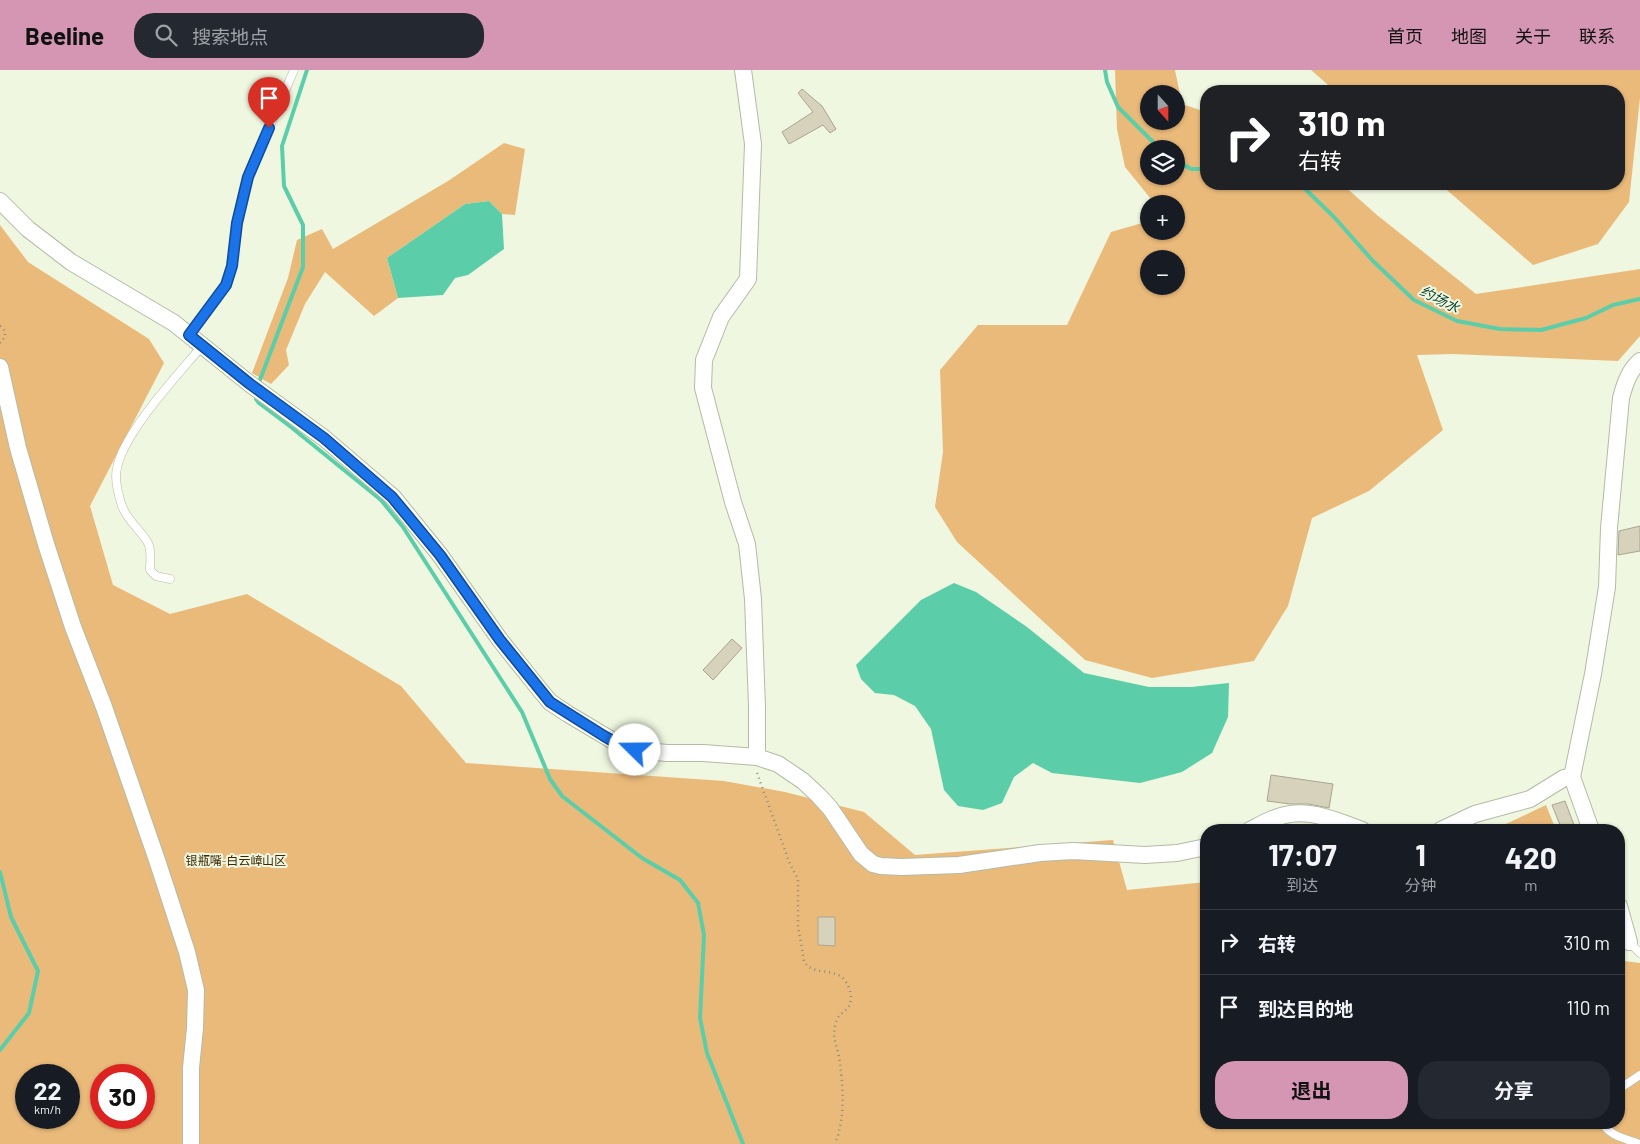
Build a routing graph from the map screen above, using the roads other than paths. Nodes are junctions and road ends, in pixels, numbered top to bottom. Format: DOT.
graph roads {
  1 [pos="294,70"];
  2 [pos="743,70"];
  3 [pos="0,201"];
  4 [pos="189,335"];
  5 [pos="202,346"];
  6 [pos="1640,361"];
  7 [pos="0,368"];
  8 [pos="170,579"];
  9 [pos="757,757"];
  10 [pos="1572,777"];
  11 [pos="1263,824"];
  12 [pos="1344,824"];
  13 [pos="1454,824"];
  14 [pos="1589,824"];
  15 [pos="1200,848"];
  16 [pos="1625,922"];
  17 [pos="1634,947"];
  18 [pos="1640,1076"];
  19 [pos="1625,1086"];
  20 [pos="1606,1129"];
  21 [pos="191,1144"];
  22 [pos="1640,1144"];
  1 -- 4 [label="lane"];
  2 -- 9 [label="street"];
  3 -- 4 [label="street"];
  4 -- 5 [label="street"];
  5 -- 8 [label="lane"];
  5 -- 9 [label="street"];
  6 -- 10 [label="street"];
  7 -- 21 [label="street"];
  9 -- 15 [label="street"];
  10 -- 13 [label="street"];
  10 -- 14 [label="street"];
  11 -- 12 [label="street"];
  16 -- 17 [label="street"];
  18 -- 19 [label="lane"];
  20 -- 22 [label="lane"];
}
